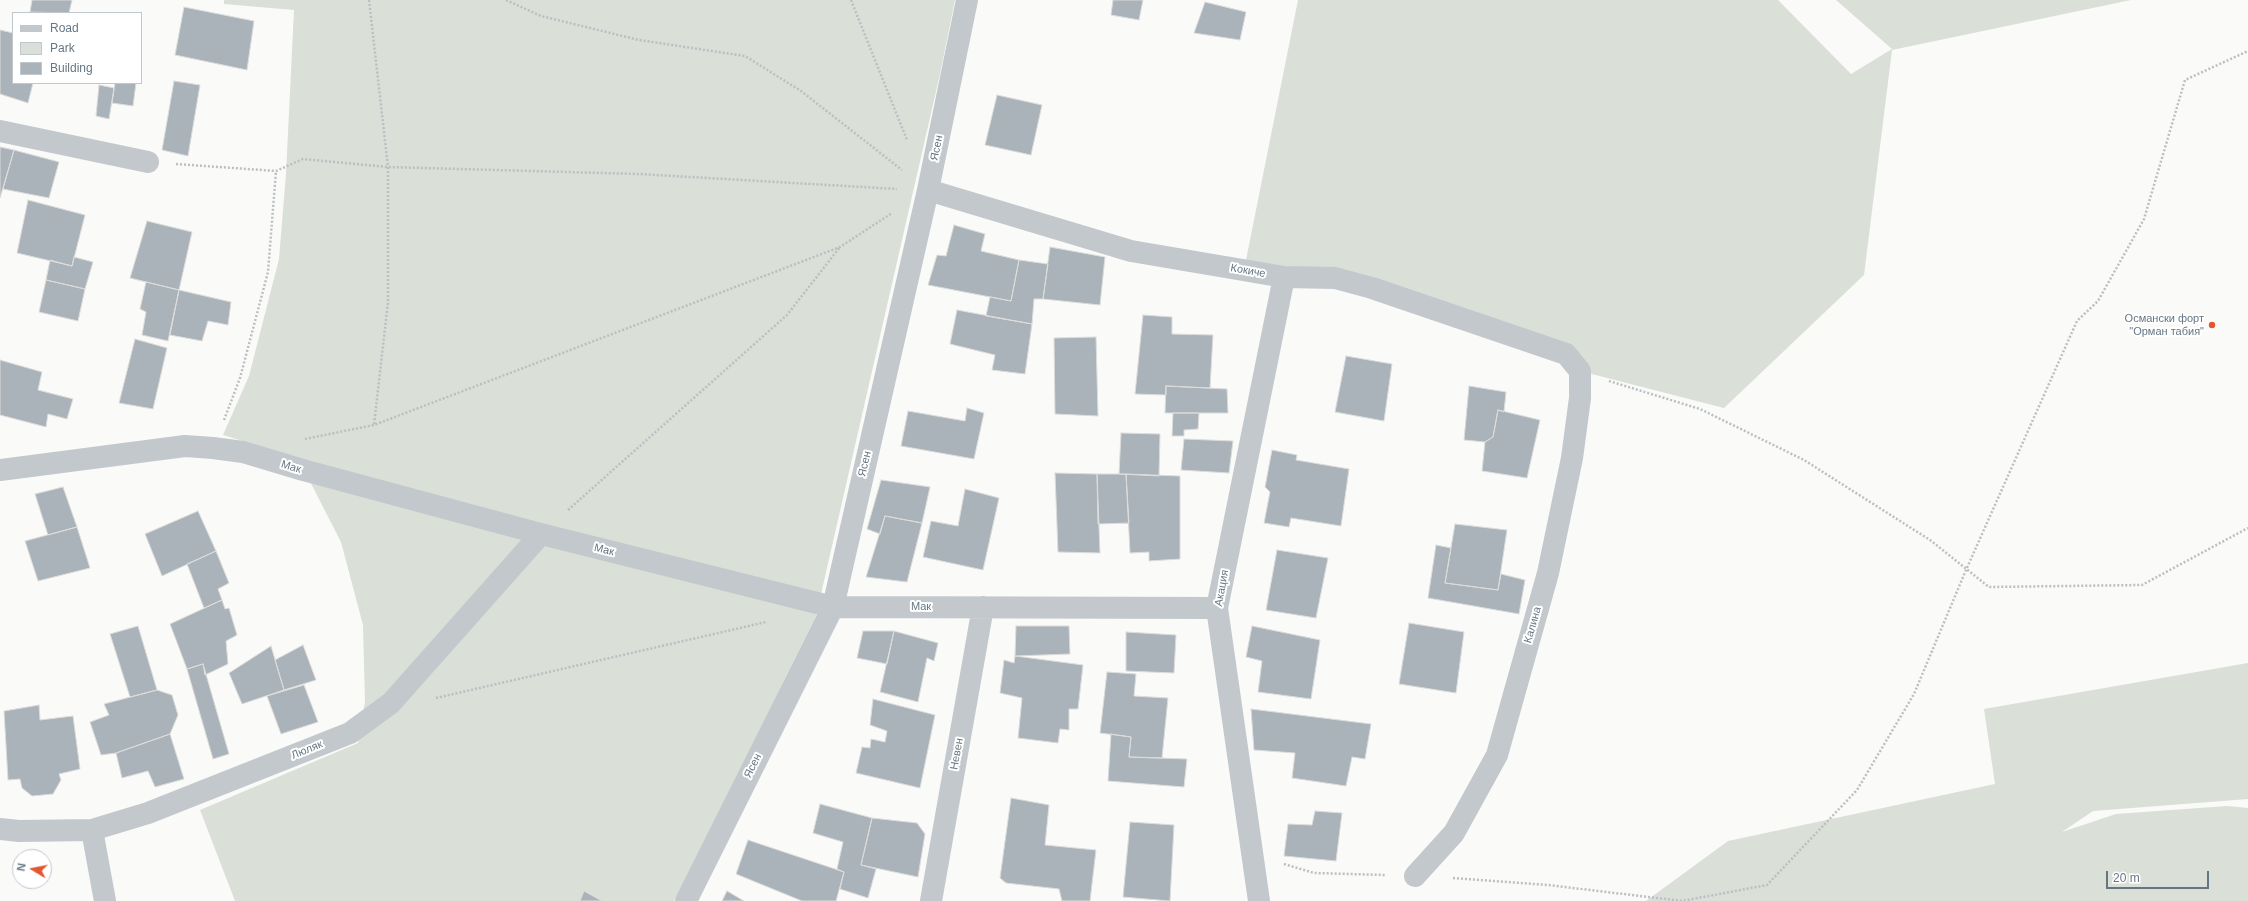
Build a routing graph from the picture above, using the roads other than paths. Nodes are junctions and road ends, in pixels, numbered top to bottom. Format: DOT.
graph roads {
  1 [pos="968,0"];
  2 [pos="0,131"];
  3 [pos="148,162"];
  4 [pos="928,190"];
  5 [pos="1284,277"];
  6 [pos="1580,371"];
  7 [pos="0,470"];
  8 [pos="541,534"];
  9 [pos="833,607"];
  10 [pos="983,607"];
  11 [pos="1217,608"];
  12 [pos="0,830"];
  13 [pos="92,830"];
  14 [pos="1416,876"];
  15 [pos="105,901"];
  16 [pos="686,901"];
  17 [pos="930,901"];
  18 [pos="1258,901"];
  1 -- 4 [label="street, Ясен"];
  2 -- 3 [label="street"];
  4 -- 5 [label="street, Кокиче"];
  4 -- 9 [label="street, Ясен"];
  5 -- 6 [label="street, Кокиче"];
  5 -- 11 [label="street, Акация"];
  6 -- 14 [label="street, Калина"];
  7 -- 8 [label="street, Мак"];
  8 -- 9 [label="street, Мак"];
  8 -- 13 [label="street, Люляк"];
  9 -- 10 [label="street, Мак"];
  9 -- 16 [label="street, Ясен"];
  10 -- 11 [label="street, Мак"];
  10 -- 17 [label="street, Невен"];
  11 -- 18 [label="street, Акация"];
  12 -- 13 [label="street, Люляк"];
  13 -- 15 [label="street"];
}
